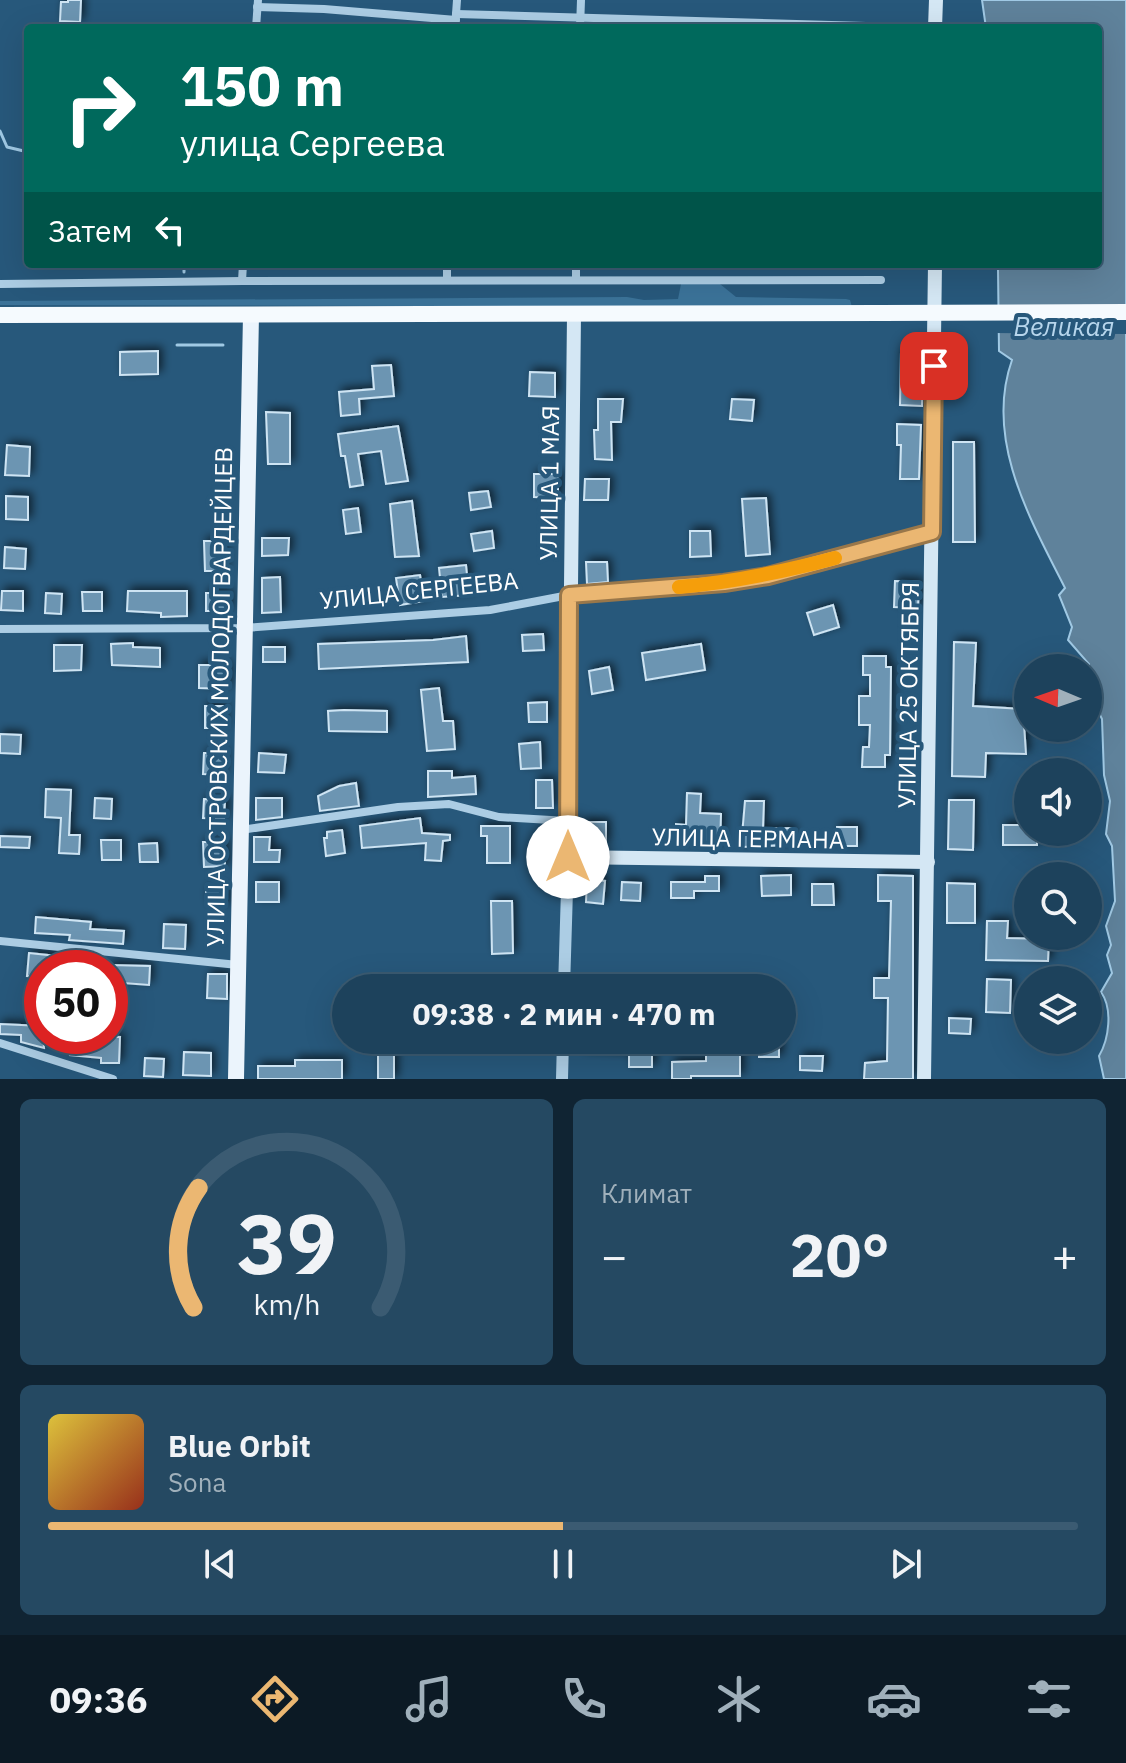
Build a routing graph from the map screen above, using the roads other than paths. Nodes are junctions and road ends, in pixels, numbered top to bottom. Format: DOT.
graph roads {
  1 [pos="457,0"];
  2 [pos="581,0"];
  3 [pos="936,0"];
  4 [pos="258,3"];
  5 [pos="456,21"];
  6 [pos="256,24"];
  7 [pos="580,24"];
  8 [pos="935,24"];
  9 [pos="243,268"];
  10 [pos="447,268"];
  11 [pos="576,268"];
  12 [pos="935,268"];
  13 [pos="447,280"];
  14 [pos="576,280"];
  15 [pos="881,280"];
  16 [pos="242,281"];
  17 [pos="0,284"];
  18 [pos="1126,312"];
  19 [pos="0,315"];
  20 [pos="251,315"];
  21 [pos="574,315"];
  22 [pos="932,532"];
  23 [pos="569,595"];
  24 [pos="244,628"];
  25 [pos="0,629"];
  26 [pos="568,821"];
  27 [pos="240,830"];
  28 [pos="568,857"];
  29 [pos="928,862"];
  30 [pos="0,941"];
  31 [pos="238,965"];
  32 [pos="564,974"];
  33 [pos="0,1043"];
  34 [pos="563,1054"];
  35 [pos="113,1079"];
  36 [pos="236,1079"];
  37 [pos="562,1079"];
  38 [pos="924,1079"];
  1 -- 5 [label="street"];
  2 -- 7 [label="street"];
  3 -- 8 [label="main road"];
  4 -- 5 [label="street"];
  4 -- 6 [label="street"];
  5 -- 7 [label="street"];
  9 -- 16 [label="street"];
  10 -- 13 [label="street"];
  11 -- 14 [label="street"];
  12 -- 22 [label="main road, УЛИЦА 25 ОКТЯБРЯ"];
  13 -- 14 [label="street"];
  13 -- 16 [label="street"];
  14 -- 15 [label="street"];
  16 -- 17 [label="street"];
  18 -- 21 [label="highway, bridge"];
  19 -- 20 [label="highway"];
  20 -- 21 [label="highway"];
  20 -- 24 [label="main road, УЛИЦА ОСТРОВСКИХ МОЛОДОГВАРДЕЙЦЕВ"];
  21 -- 23 [label="main road, УЛИЦА 1 МАЯ"];
  22 -- 23 [label="main road, УЛИЦА СЕРГЕЕВА"];
  22 -- 29 [label="main road, УЛИЦА 25 ОКТЯБРЯ"];
  23 -- 24 [label="street, УЛИЦА СЕРГЕЕВА"];
  23 -- 26 [label="main road, УЛИЦА 1 МАЯ"];
  24 -- 25 [label="street, УЛИЦА СЕРГЕЕВА"];
  24 -- 27 [label="main road, УЛИЦА ОСТРОВСКИХ МОЛОДОГВАРДЕЙЦЕВ"];
  26 -- 27 [label="street"];
  26 -- 28 [label="main road, УЛИЦА 1 МАЯ"];
  27 -- 31 [label="main road, УЛИЦА ОСТРОВСКИХ МОЛОДОГВАРДЕЙЦЕВ"];
  28 -- 29 [label="main road, УЛИЦА ГЕРМАНА"];
  28 -- 32 [label="street, УЛИЦА 1 МАЯ"];
  29 -- 38 [label="main road, УЛИЦА 25 ОКТЯБРЯ"];
  30 -- 31 [label="street"];
  31 -- 36 [label="main road, УЛИЦА ОСТРОВСКИХ МОЛОДОГВАРДЕЙЦЕВ"];
  33 -- 35 [label="street"];
  34 -- 37 [label="street"];
}
